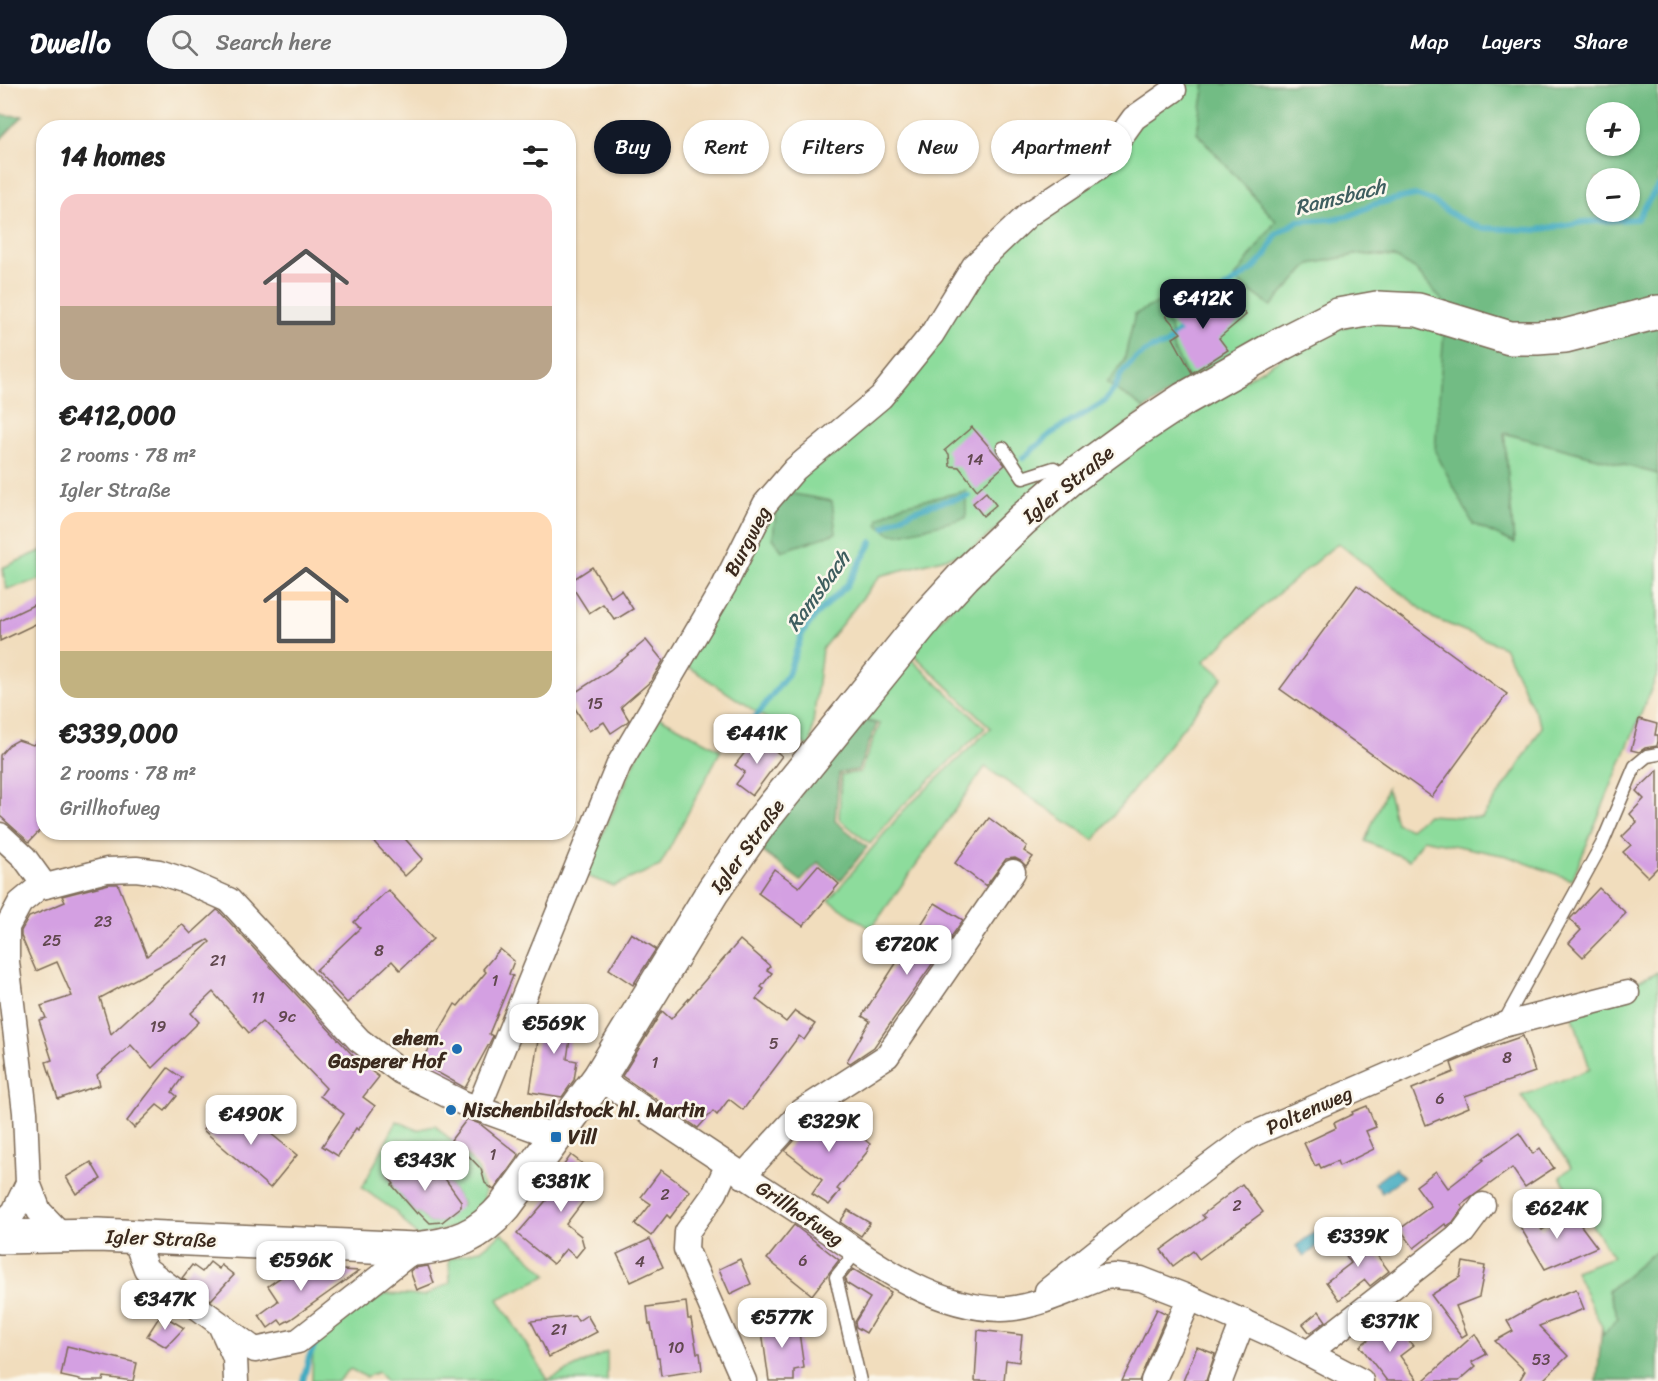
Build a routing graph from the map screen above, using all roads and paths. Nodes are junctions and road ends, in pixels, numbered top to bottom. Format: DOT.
graph roads {
  1 [pos="1177,87"];
  2 [pos="1658,312"];
  3 [pos="1003,447"];
  4 [pos="1071,478"];
  5 [pos="1658,754"];
  6 [pos="0,835"];
  7 [pos="1013,872"];
  8 [pos="45,886"];
  9 [pos="3,962"];
  10 [pos="1627,993"];
  11 [pos="1503,1025"];
  12 [pos="599,1078"];
  13 [pos="478,1109"];
  14 [pos="556,1137"];
  15 [pos="735,1171"];
  16 [pos="28,1183"];
  17 [pos="1482,1205"];
  18 [pos="0,1226"];
  19 [pos="62,1234"];
  20 [pos="134,1236"];
  21 [pos="0,1237"];
  22 [pos="415,1249"];
  23 [pos="856,1252"];
  24 [pos="1190,1298"];
  25 [pos="1031,1304"];
  26 [pos="1244,1321"];
  27 [pos="219,1322"];
  28 [pos="1308,1353"];
  29 [pos="236,1381"];
  30 [pos="744,1381"];
  31 [pos="860,1381"];
  32 [pos="1153,1381"];
  33 [pos="1220,1381"];
  34 [pos="1361,1381"];
  1 -- 13 [label="street, Burgweg"];
  2 -- 4 [label="main road, Igler Straße"];
  3 -- 4 [label="lane"];
  4 -- 12 [label="main road, Igler Straße"];
  5 -- 11 [label="lane"];
  6 -- 8 [label="street"];
  7 -- 15 [label="street, Grillhofweg"];
  8 -- 9 [label="street"];
  8 -- 13 [label="street"];
  9 -- 16 [label="street"];
  10 -- 11 [label="street, Poltenweg"];
  11 -- 25 [label="street, Poltenweg"];
  12 -- 14 [label="main road, Igler Straße"];
  12 -- 15 [label="street, Grillhofweg"];
  13 -- 14 [label="street"];
  14 -- 22 [label="main road, Igler Straße"];
  15 -- 23 [label="street, Grillhofweg"];
  15 -- 30 [label="street"];
  16 -- 18 [label="street"];
  16 -- 19 [label="street"];
  17 -- 28 [label="street"];
  19 -- 20 [label="main road, Igler Straße"];
  19 -- 21 [label="main road, Igler Straße"];
  20 -- 22 [label="main road, Igler Straße"];
  20 -- 27 [label="street"];
  22 -- 27 [label="street"];
  23 -- 25 [label="street, Grillhofweg"];
  23 -- 31 [label="lane, Grillhofweg"];
  24 -- 25 [label="street, Grillhofweg"];
  24 -- 26 [label="street, Grillhofweg"];
  24 -- 32 [label="street"];
  26 -- 28 [label="street, Grillhofweg"];
  26 -- 33 [label="street"];
  27 -- 29 [label="street"];
  28 -- 34 [label="street, Grillhofweg"];
}
